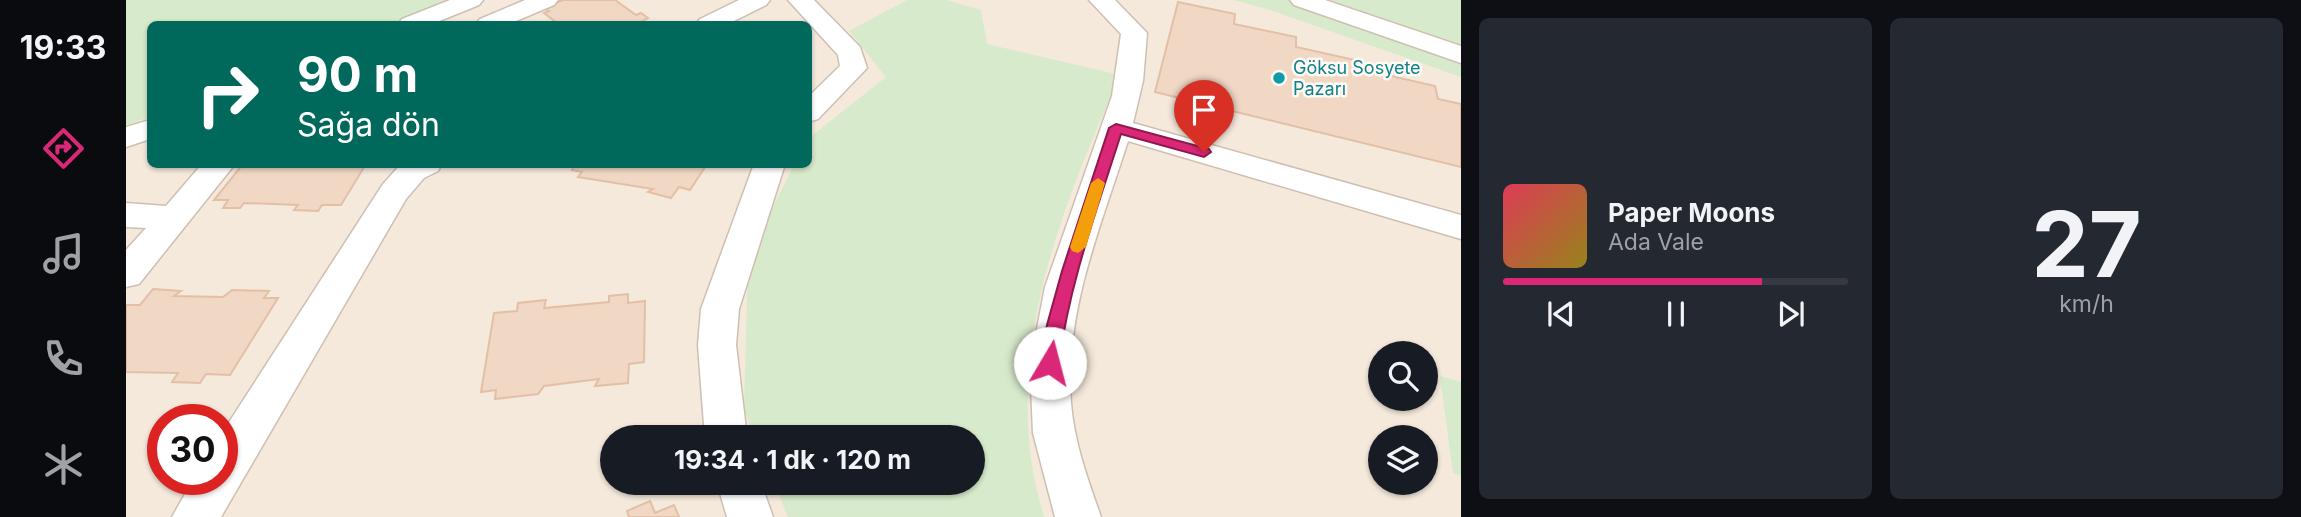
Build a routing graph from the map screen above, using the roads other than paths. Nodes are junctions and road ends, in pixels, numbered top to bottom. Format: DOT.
graph roads {
  1 [pos="471,0"];
  2 [pos="547,0"];
  3 [pos="758,0"];
  4 [pos="800,0"];
  5 [pos="1101,0"];
  6 [pos="1303,0"];
  7 [pos="418,21"];
  8 [pos="496,21"];
  9 [pos="715,21"];
  10 [pos="1461,55"];
  11 [pos="812,109"];
  12 [pos="1116,128"];
  13 [pos="147,129"];
  14 [pos="126,138"];
  15 [pos="216,168"];
  16 [pos="420,168"];
  17 [pos="769,168"];
  18 [pos="126,215"];
  19 [pos="1461,227"];
  20 [pos="151,234"];
  21 [pos="126,274"];
  22 [pos="725,425"];
  23 [pos="238,446"];
  24 [pos="209,495"];
  25 [pos="743,495"];
  26 [pos="195,517"];
  27 [pos="750,517"];
  28 [pos="1078,517"];
  1 -- 7 [label="street"];
  2 -- 8 [label="street"];
  3 -- 9 [label="street"];
  4 -- 11 [label="street"];
  5 -- 12 [label="street"];
  6 -- 10 [label="street"];
  12 -- 19 [label="street"];
  12 -- 28 [label="street"];
  13 -- 14 [label="street"];
  15 -- 20 [label="street"];
  16 -- 23 [label="street"];
  17 -- 22 [label="street"];
  18 -- 20 [label="street"];
  20 -- 21 [label="street"];
  24 -- 26 [label="street"];
  25 -- 27 [label="street"];
}
